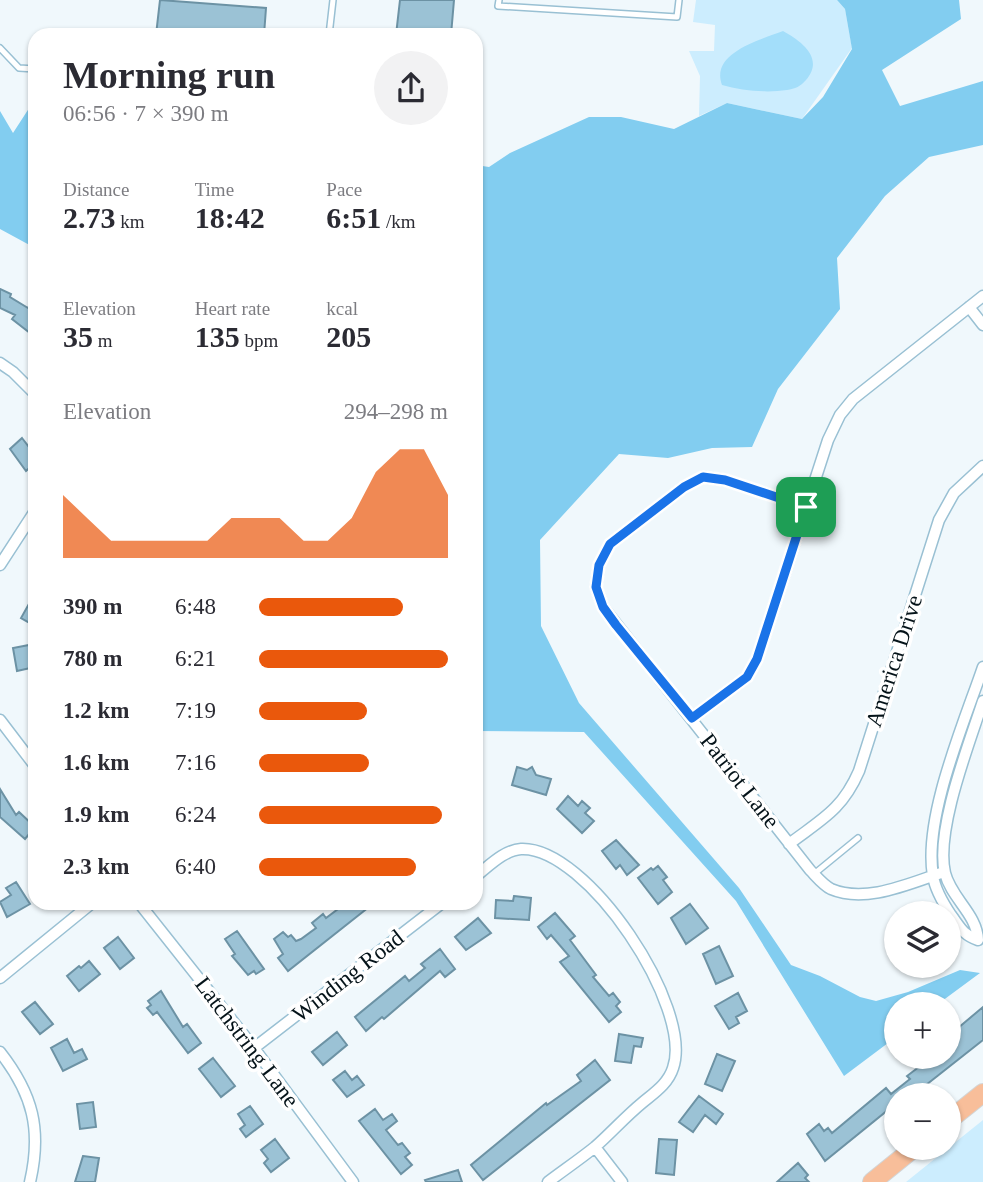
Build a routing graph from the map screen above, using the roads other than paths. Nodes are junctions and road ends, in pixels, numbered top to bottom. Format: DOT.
graph roads {
  1 [pos="333,0"];
  2 [pos="499,0"];
  3 [pos="679,0"];
  4 [pos="330,28"];
  5 [pos="0,48"];
  6 [pos="28,69"];
  7 [pos="983,296"];
  8 [pos="969,307"];
  9 [pos="983,325"];
  10 [pos="0,363"];
  11 [pos="28,387"];
  12 [pos="983,467"];
  13 [pos="806,507"];
  14 [pos="28,522"];
  15 [pos="0,565"];
  16 [pos="983,667"];
  17 [pos="983,701"];
  18 [pos="692,718"];
  19 [pos="0,720"];
  20 [pos="28,757"];
  21 [pos="858,838"];
  22 [pos="789,844"];
  23 [pos="483,871"];
  24 [pos="944,872"];
  25 [pos="814,874"];
  26 [pos="933,876"];
  27 [pos="83,910"];
  28 [pos="145,910"];
  29 [pos="433,910"];
  30 [pos="980,943"];
  31 [pos="0,978"];
  32 [pos="254,1048"];
  33 [pos="0,1052"];
  34 [pos="983,1093"];
  35 [pos="961,1111"];
  36 [pos="594,1147"];
  37 [pos="899,1160"];
  38 [pos="30,1182"];
  39 [pos="353,1182"];
  40 [pos="548,1182"];
  41 [pos="622,1182"];
  42 [pos="872,1182"];
  1 -- 4 [label="lane"];
  2 -- 3 [label="lane"];
  5 -- 6 [label="lane"];
  7 -- 8 [label="street"];
  8 -- 9 [label="street"];
  8 -- 13 [label="street"];
  10 -- 11 [label="street"];
  12 -- 22 [label="street, America Drive"];
  13 -- 18 [label="street"];
  13 -- 18 [label="street, Patriot Lane"];
  14 -- 15 [label="street"];
  16 -- 26 [label="street"];
  17 -- 24 [label="street"];
  18 -- 22 [label="street, Patriot Lane"];
  19 -- 20 [label="street"];
  21 -- 25 [label="lane"];
  22 -- 25 [label="street, Patriot Lane"];
  23 -- 36 [label="street"];
  24 -- 26 [label="street, Patriot Lane"];
  24 -- 30 [label="street"];
  25 -- 26 [label="street, Patriot Lane"];
  26 -- 30 [label="street"];
  27 -- 31 [label="street"];
  28 -- 32 [label="street, Latchstring Lane"];
  29 -- 32 [label="street, Winding Road"];
  32 -- 39 [label="street, Latchstring Lane"];
  33 -- 38 [label="street"];
  34 -- 35 [label="main road"];
  36 -- 40 [label="street"];
  36 -- 41 [label="street"];
  37 -- 42 [label="main road"];
}
